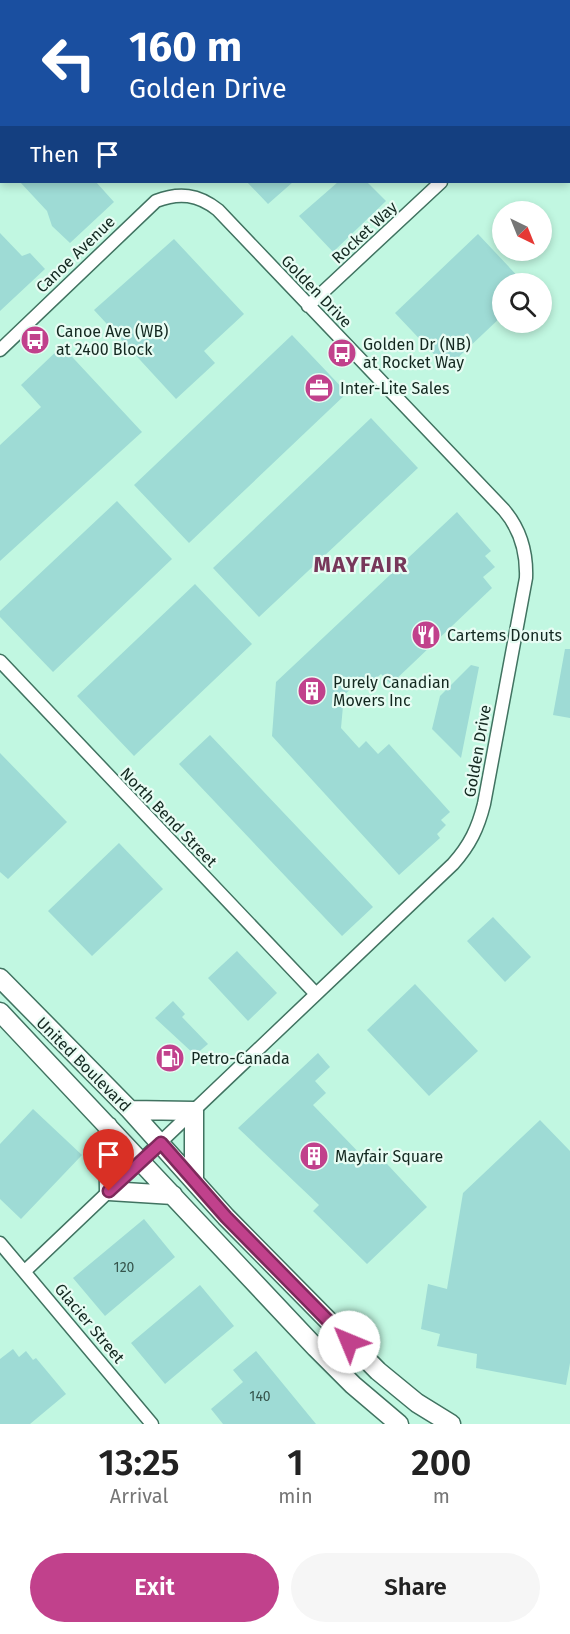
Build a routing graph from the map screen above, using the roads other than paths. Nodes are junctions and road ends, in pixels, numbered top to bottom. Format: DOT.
graph roads {
  1 [pos="440,183"];
  2 [pos="179,195"];
  3 [pos="308,306"];
  4 [pos="0,350"];
  5 [pos="0,661"];
  6 [pos="0,978"];
  7 [pos="316,994"];
  8 [pos="0,1012"];
  9 [pos="130,1110"];
  10 [pos="194,1112"];
  11 [pos="108,1126"];
  12 [pos="161,1143"];
  13 [pos="141,1161"];
  14 [pos="194,1180"];
  15 [pos="109,1191"];
  16 [pos="173,1195"];
  17 [pos="0,1243"];
  18 [pos="25,1271"];
  19 [pos="153,1424"];
  20 [pos="399,1424"];
  21 [pos="452,1424"];
  1 -- 3 [label="street, Rocket Way"];
  2 -- 3 [label="street, Golden Drive"];
  2 -- 4 [label="street, Canoe Avenue"];
  3 -- 7 [label="street, Golden Drive"];
  5 -- 7 [label="street, North Bend Street"];
  6 -- 9 [label="main road, United Boulevard"];
  7 -- 10 [label="street, Golden Drive"];
  8 -- 11 [label="main road, United Boulevard"];
  9 -- 10 [label="main road"];
  9 -- 12 [label="main road, United Boulevard"];
  10 -- 12 [label="street, Golden Drive"];
  10 -- 14 [label="main road"];
  11 -- 13 [label="main road, United Boulevard"];
  11 -- 15 [label="main road"];
  12 -- 13 [label="street, Golden Drive"];
  12 -- 14 [label="main road, United Boulevard"];
  13 -- 15 [label="street, Golden Drive"];
  13 -- 16 [label="main road, United Boulevard"];
  14 -- 21 [label="main road, United Boulevard"];
  15 -- 16 [label="main road"];
  15 -- 18 [label="street, Golden Drive"];
  16 -- 20 [label="main road, United Boulevard"];
  17 -- 18 [label="street, Glacier Street"];
  18 -- 19 [label="street, Glacier Street"];
}
